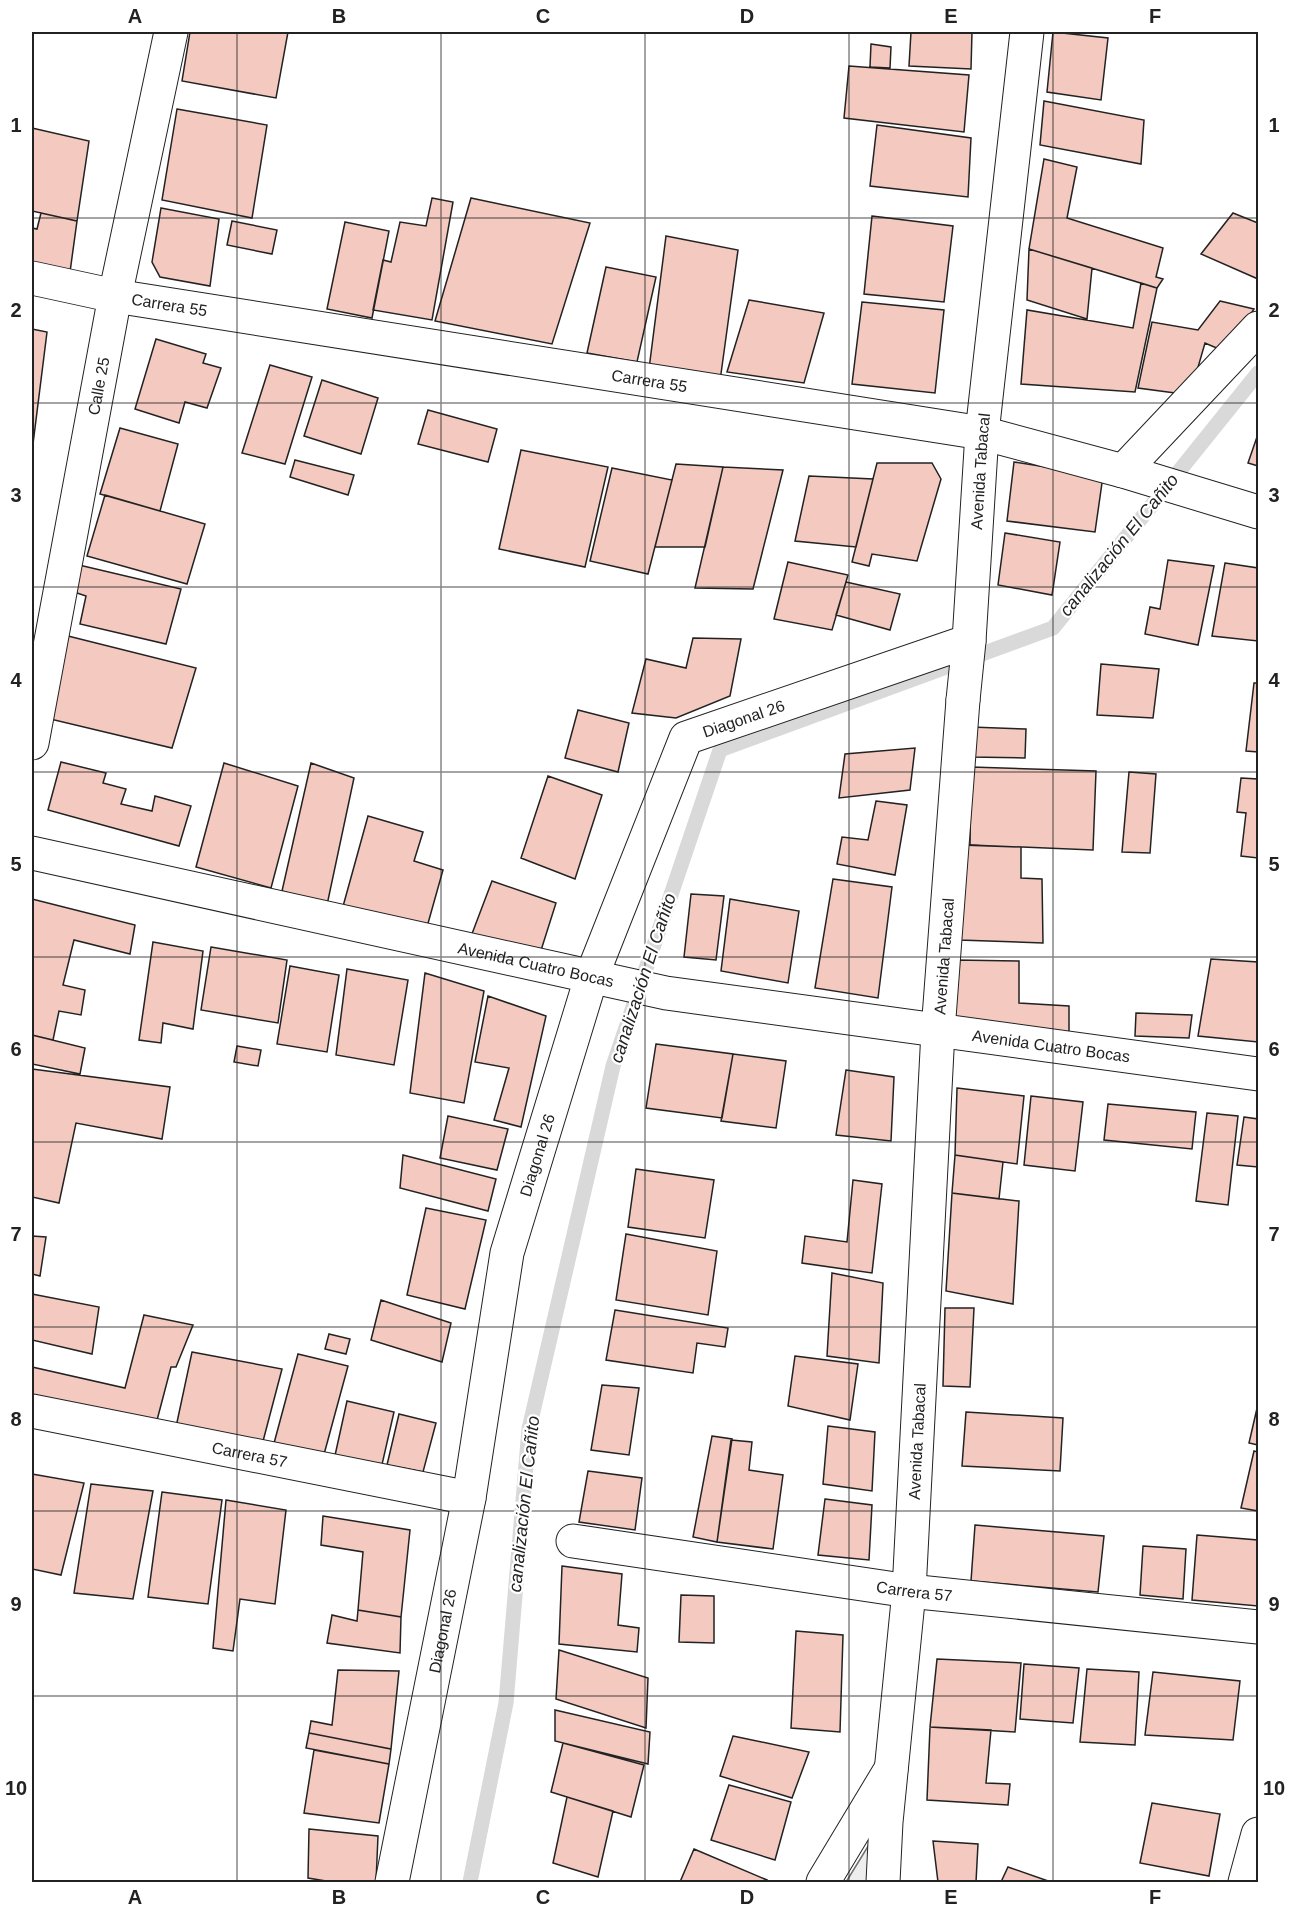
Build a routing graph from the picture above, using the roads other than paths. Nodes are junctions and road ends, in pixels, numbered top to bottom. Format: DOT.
graph roads {
  1 [pos="171,32"];
  2 [pos="1027,32"];
  3 [pos="32,278"];
  4 [pos="115,296"];
  5 [pos="1258,328"];
  6 [pos="982,433"];
  7 [pos="1123,471"];
  8 [pos="1258,512"];
  9 [pos="968,650"];
  10 [pos="32,743"];
  11 [pos="32,854"];
  12 [pos="591,978"];
  13 [pos="938,1031"];
  14 [pos="1258,1074"];
  15 [pos="32,1411"];
  16 [pos="469,1498"];
  17 [pos="573,1541"];
  18 [pos="909,1591"];
  19 [pos="1258,1627"];
  20 [pos="891,1769"];
  21 [pos="1258,1834"];
  22 [pos="392,1882"];
  23 [pos="823,1882"];
  24 [pos="883,1882"];
  25 [pos="1245,1882"];
  1 -- 4 [label="street, Calle 25"];
  2 -- 6 [label="street, Avenida Tabacal"];
  3 -- 4 [label="street, Carrera 55"];
  4 -- 6 [label="street, Carrera 55"];
  4 -- 10 [label="street, Calle 25"];
  5 -- 7 [label="street"];
  6 -- 7 [label="street, Carrera 55"];
  6 -- 9 [label="street, Avenida Tabacal"];
  7 -- 8 [label="street, Carrera 55"];
  9 -- 12 [label="street, Diagonal 26"];
  9 -- 13 [label="street, Avenida Tabacal"];
  11 -- 12 [label="street, Avenida Cuatro Bocas"];
  12 -- 13 [label="street, Avenida Cuatro Bocas"];
  12 -- 16 [label="street, Diagonal 26"];
  13 -- 14 [label="street, Avenida Cuatro Bocas"];
  13 -- 18 [label="street, Avenida Tabacal"];
  15 -- 16 [label="street, Carrera 57"];
  16 -- 22 [label="street, Diagonal 26"];
  17 -- 18 [label="street, Carrera 57"];
  18 -- 19 [label="street, Carrera 57"];
  18 -- 20 [label="street, Avenida Tabacal"];
  20 -- 23 [label="street"];
  20 -- 24 [label="street, Avenida Tabacal"];
  21 -- 25 [label="street"];
}
